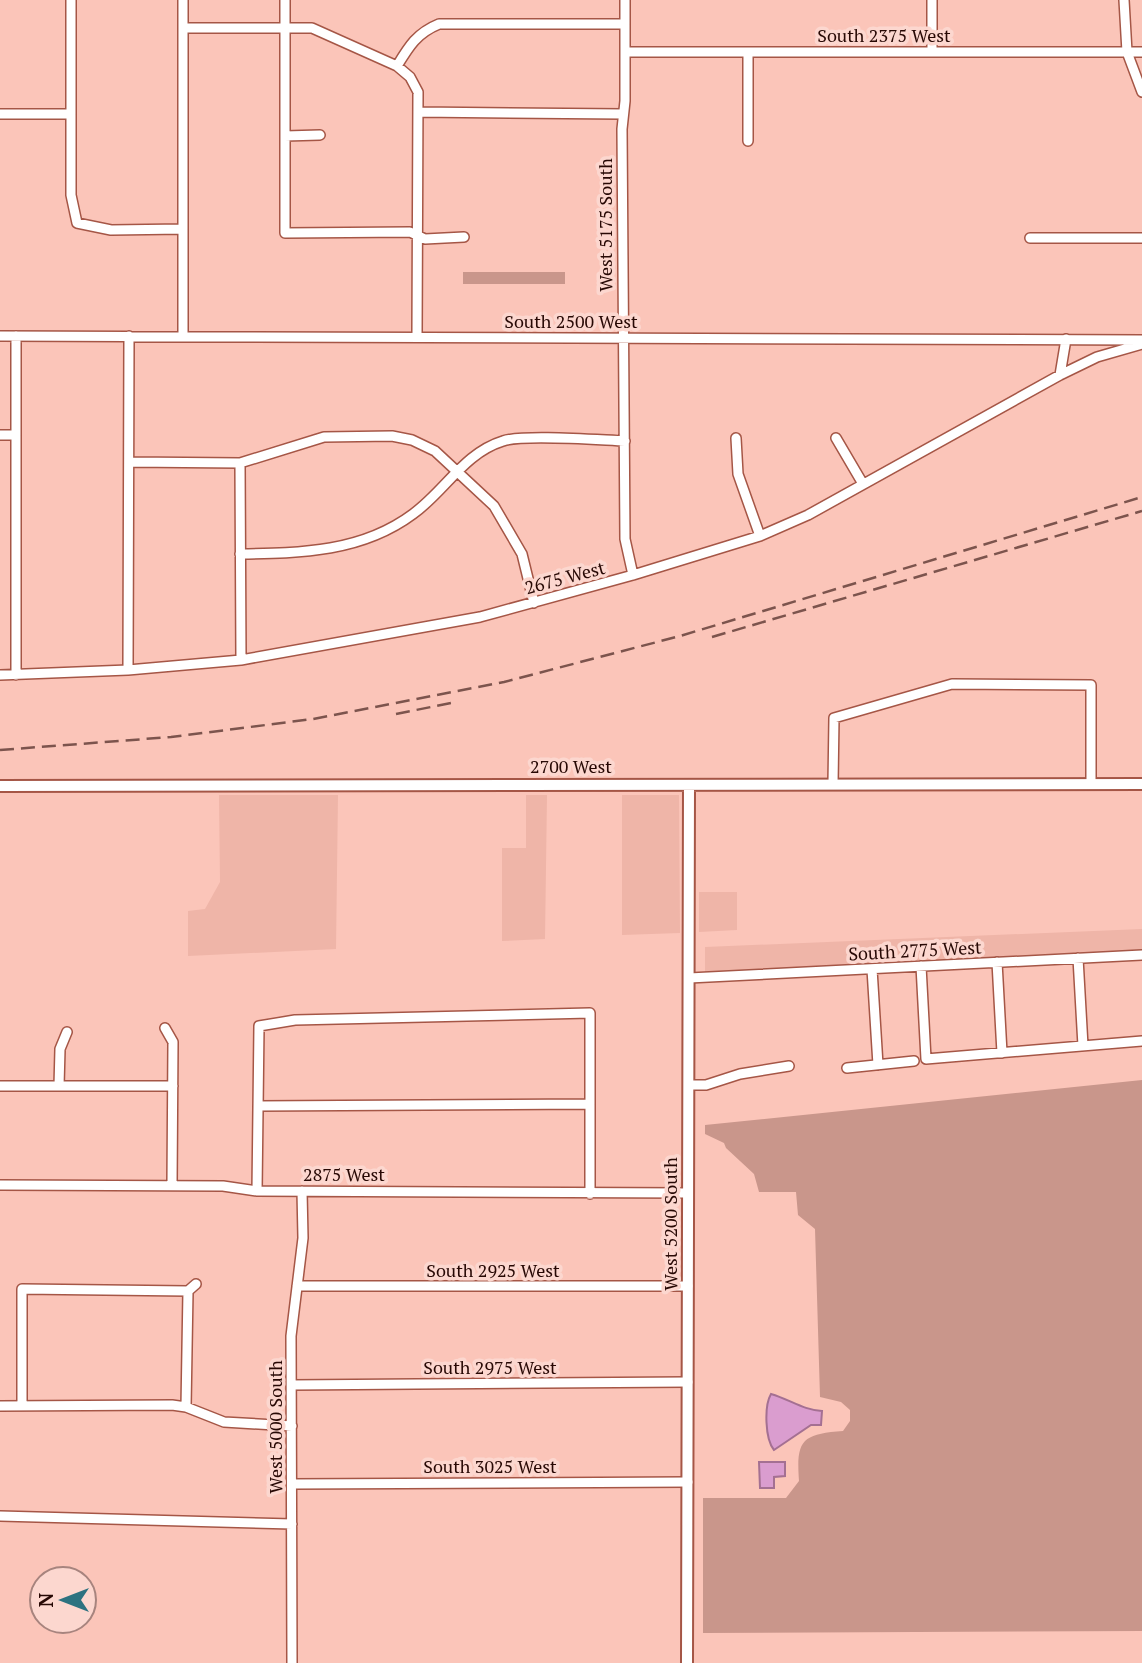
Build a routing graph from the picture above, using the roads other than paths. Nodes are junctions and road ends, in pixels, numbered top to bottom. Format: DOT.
graph roads {
  1 [pos="71,0"];
  2 [pos="183,0"];
  3 [pos="285,0"];
  4 [pos="625,0"];
  5 [pos="932,0"];
  6 [pos="1124,0"];
  7 [pos="625,24"];
  8 [pos="183,28"];
  9 [pos="285,28"];
  10 [pos="625,52"];
  11 [pos="748,52"];
  12 [pos="932,52"];
  13 [pos="1127,52"];
  14 [pos="1142,52"];
  15 [pos="397,66"];
  16 [pos="1142,92"];
  17 [pos="418,112"];
  18 [pos="0,114"];
  19 [pos="71,114"];
  20 [pos="623,114"];
  21 [pos="320,135"];
  22 [pos="285,136"];
  23 [pos="748,141"];
  24 [pos="183,229"];
  25 [pos="417,235"];
  26 [pos="464,237"];
  27 [pos="1030,238"];
  28 [pos="1142,238"];
  29 [pos="0,336"];
  30 [pos="16,336"];
  31 [pos="129,336"];
  32 [pos="183,337"];
  33 [pos="417,337"];
  34 [pos="623,338"];
  35 [pos="1066,339"];
  36 [pos="1142,342"];
  37 [pos="1060,376"];
  38 [pos="0,435"];
  39 [pos="16,435"];
  40 [pos="736,438"];
  41 [pos="836,438"];
  42 [pos="625,441"];
  43 [pos="129,462"];
  44 [pos="240,463"];
  45 [pos="457,470"];
  46 [pos="863,484"];
  47 [pos="760,536"];
  48 [pos="240,554"];
  49 [pos="634,575"];
  50 [pos="534,603"];
  51 [pos="241,660"];
  52 [pos="128,670"];
  53 [pos="0,675"];
  54 [pos="16,675"];
  55 [pos="833,784"];
  56 [pos="1091,784"];
  57 [pos="1142,784"];
  58 [pos="689,785"];
  59 [pos="0,786"];
  60 [pos="1142,955"];
  61 [pos="1078,958"];
  62 [pos="997,962"];
  63 [pos="921,966"];
  64 [pos="872,969"];
  65 [pos="689,978"];
  66 [pos="165,1028"];
  67 [pos="67,1032"];
  68 [pos="1142,1041"];
  69 [pos="1083,1046"];
  70 [pos="1002,1053"];
  71 [pos="914,1061"];
  72 [pos="878,1065"];
  73 [pos="789,1066"];
  74 [pos="847,1068"];
  75 [pos="689,1085"];
  76 [pos="0,1086"];
  77 [pos="59,1086"];
  78 [pos="173,1086"];
  79 [pos="590,1104"];
  80 [pos="258,1106"];
  81 [pos="0,1185"];
  82 [pos="172,1185"];
  83 [pos="257,1191"];
  84 [pos="302,1191"];
  85 [pos="688,1193"];
  86 [pos="590,1194"];
  87 [pos="196,1284"];
  88 [pos="297,1286"];
  89 [pos="688,1286"];
  90 [pos="188,1291"];
  91 [pos="688,1382"];
  92 [pos="292,1385"];
  93 [pos="22,1404"];
  94 [pos="0,1406"];
  95 [pos="186,1407"];
  96 [pos="292,1426"];
  97 [pos="688,1482"];
  98 [pos="292,1483"];
  99 [pos="0,1516"];
  100 [pos="292,1524"];
  101 [pos="292,1663"];
  102 [pos="687,1663"];
  1 -- 19 [label="street"];
  2 -- 8 [label="street"];
  3 -- 9 [label="street"];
  4 -- 7 [label="street, West 5175 South"];
  5 -- 12 [label="street"];
  6 -- 13 [label="street"];
  7 -- 10 [label="street, West 5175 South"];
  7 -- 15 [label="street"];
  8 -- 9 [label="street"];
  8 -- 24 [label="street"];
  9 -- 15 [label="street"];
  9 -- 22 [label="street"];
  10 -- 11 [label="street, South 2375 West"];
  10 -- 20 [label="street, West 5175 South"];
  11 -- 12 [label="street, South 2375 West"];
  11 -- 23 [label="street"];
  12 -- 13 [label="street, South 2375 West"];
  13 -- 14 [label="street, South 2375 West"];
  13 -- 16 [label="street"];
  15 -- 17 [label="street"];
  17 -- 20 [label="street"];
  17 -- 25 [label="street"];
  18 -- 19 [label="street"];
  19 -- 24 [label="street"];
  20 -- 34 [label="street, West 5175 South"];
  21 -- 22 [label="street"];
  22 -- 25 [label="street"];
  24 -- 32 [label="street"];
  25 -- 26 [label="street"];
  25 -- 33 [label="street"];
  27 -- 28 [label="street"];
  29 -- 30 [label="street, South 2500 West"];
  30 -- 31 [label="street, South 2500 West"];
  30 -- 39 [label="street"];
  31 -- 32 [label="street, South 2500 West"];
  31 -- 43 [label="street"];
  32 -- 33 [label="street, South 2500 West"];
  33 -- 34 [label="street, South 2500 West"];
  34 -- 35 [label="street, South 2500 West"];
  34 -- 42 [label="street, West 5175 South"];
  35 -- 36 [label="street, South 2500 West"];
  35 -- 37 [label="street"];
  36 -- 37 [label="street, 2675 West"];
  37 -- 46 [label="street, 2675 West"];
  38 -- 39 [label="street"];
  39 -- 54 [label="street"];
  40 -- 47 [label="street"];
  41 -- 46 [label="street"];
  42 -- 45 [label="street"];
  42 -- 49 [label="street, West 5175 South"];
  43 -- 44 [label="street"];
  43 -- 52 [label="street"];
  44 -- 45 [label="street"];
  44 -- 48 [label="street"];
  45 -- 48 [label="street"];
  45 -- 50 [label="street"];
  46 -- 47 [label="street, 2675 West"];
  47 -- 49 [label="street, 2675 West"];
  48 -- 51 [label="street"];
  49 -- 50 [label="street, 2675 West"];
  50 -- 51 [label="street, 2675 West"];
  51 -- 52 [label="street, 2675 West"];
  52 -- 54 [label="street, 2675 West"];
  53 -- 54 [label="street, 2675 West"];
  55 -- 56 [label="street, 2700 West"];
  55 -- 56 [label="street"];
  55 -- 58 [label="street, 2700 West"];
  56 -- 57 [label="street, 2700 West"];
  58 -- 59 [label="street, 2700 West"];
  58 -- 65 [label="street, West 5200 South"];
  60 -- 61 [label="street, South 2775 West"];
  61 -- 62 [label="street, South 2775 West"];
  61 -- 69 [label="street"];
  62 -- 63 [label="street, South 2775 West"];
  62 -- 70 [label="street"];
  63 -- 64 [label="street, South 2775 West"];
  63 -- 70 [label="street"];
  64 -- 65 [label="street, South 2775 West"];
  64 -- 72 [label="street"];
  65 -- 75 [label="street, West 5200 South"];
  66 -- 78 [label="street"];
  67 -- 77 [label="street"];
  68 -- 69 [label="street"];
  69 -- 70 [label="street"];
  71 -- 72 [label="street"];
  72 -- 74 [label="street"];
  73 -- 75 [label="street"];
  75 -- 85 [label="street, West 5200 South"];
  76 -- 77 [label="street"];
  77 -- 78 [label="street"];
  78 -- 82 [label="street"];
  79 -- 80 [label="street"];
  79 -- 80 [label="street"];
  79 -- 86 [label="street"];
  80 -- 83 [label="street"];
  81 -- 82 [label="street, 2875 West"];
  82 -- 83 [label="street, 2875 West"];
  83 -- 84 [label="street, 2875 West"];
  84 -- 86 [label="street, 2875 West"];
  84 -- 88 [label="street, West 5000 South"];
  85 -- 86 [label="street, 2875 West"];
  85 -- 89 [label="street, West 5200 South"];
  87 -- 90 [label="street"];
  88 -- 89 [label="street, South 2925 West"];
  88 -- 92 [label="street, West 5000 South"];
  89 -- 91 [label="street, West 5200 South"];
  90 -- 93 [label="street"];
  90 -- 95 [label="street"];
  91 -- 92 [label="street, South 2975 West"];
  91 -- 97 [label="street, West 5200 South"];
  92 -- 96 [label="street, West 5000 South"];
  93 -- 94 [label="street"];
  93 -- 95 [label="street"];
  95 -- 96 [label="street"];
  96 -- 98 [label="street, West 5000 South"];
  97 -- 98 [label="street, South 3025 West"];
  97 -- 102 [label="street, West 5200 South"];
  98 -- 100 [label="street, West 5000 South"];
  99 -- 100 [label="street"];
  100 -- 101 [label="street, West 5000 South"];
}
